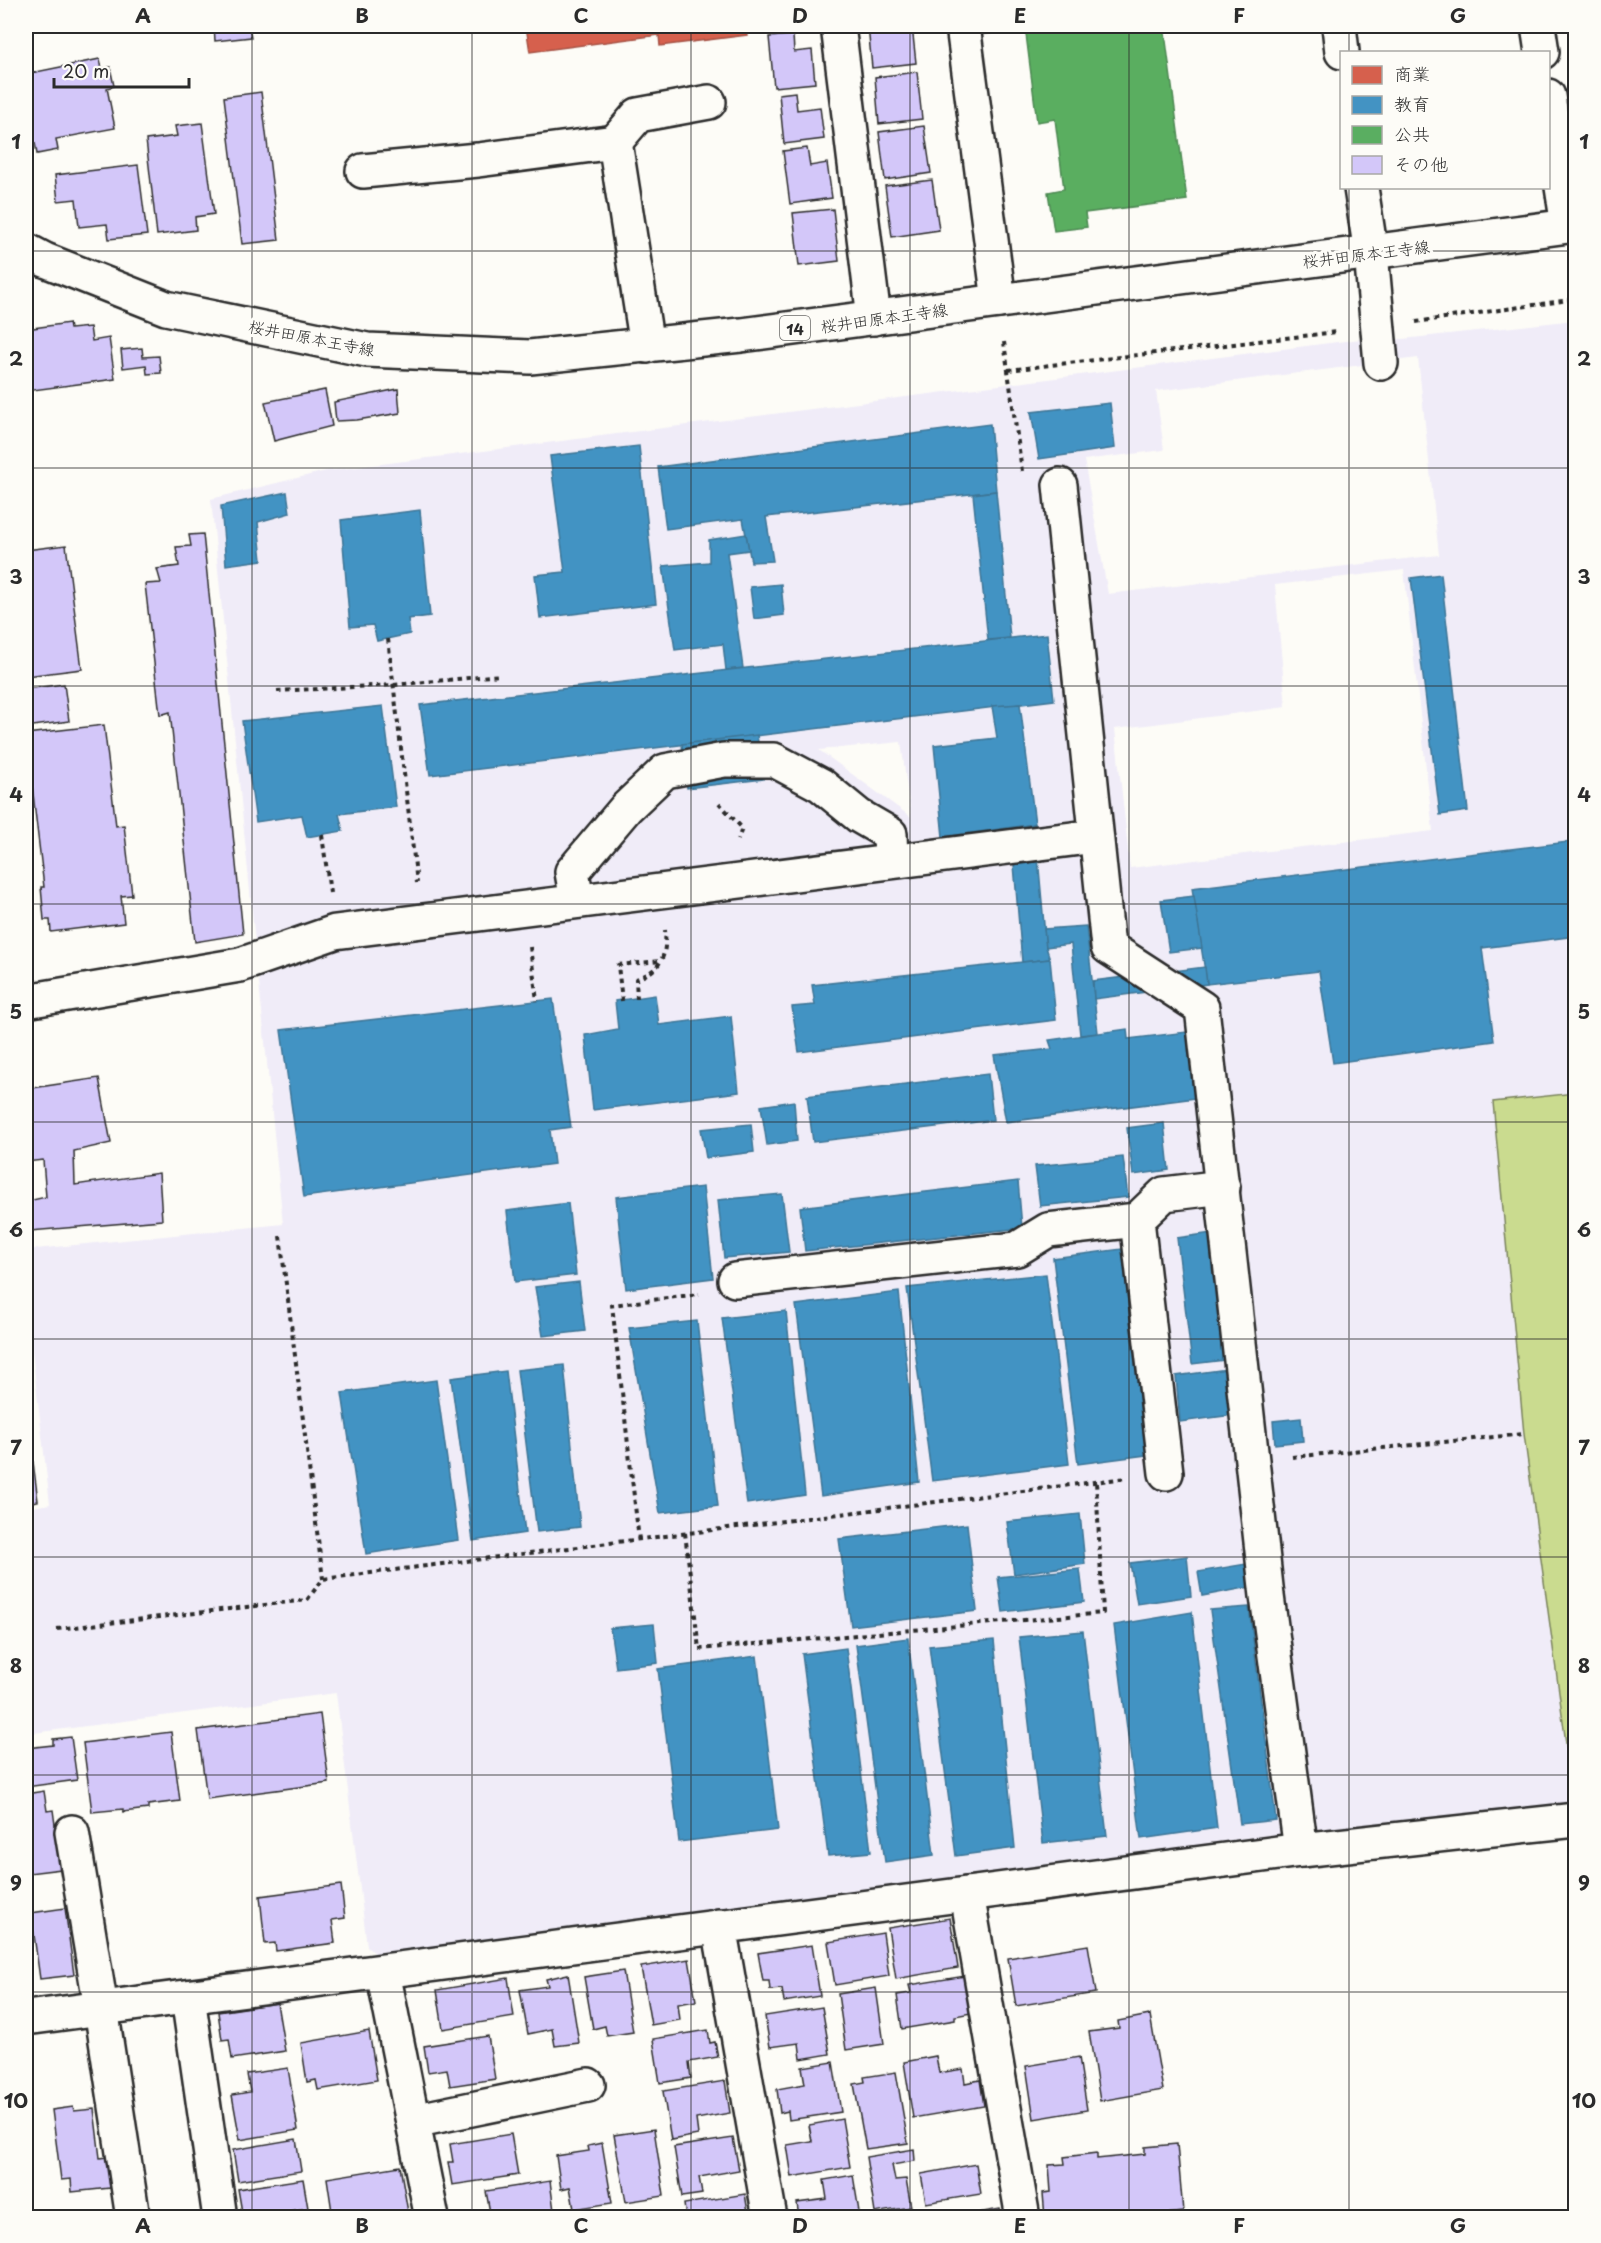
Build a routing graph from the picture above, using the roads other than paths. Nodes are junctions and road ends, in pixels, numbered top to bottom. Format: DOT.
graph roads {
  1 [pos="838,26"];
  2 [pos="963,26"];
  3 [pos="1338,26"];
  4 [pos="1538,26"];
  5 [pos="1342,51"];
  6 [pos="1542,51"];
  7 [pos="708,102"];
  8 [pos="1550,107"];
  9 [pos="615,142"];
  10 [pos="363,171"];
  11 [pos="1361,189"];
  12 [pos="1572,226"];
  13 [pos="1371,253"];
  14 [pos="32,258"];
  15 [pos="999,302"];
  16 [pos="874,318"];
  17 [pos="646,345"];
  18 [pos="1381,363"];
  19 [pos="1060,485"];
  20 [pos="1096,836"];
  21 [pos="891,861"];
  22 [pos="577,901"];
  23 [pos="26,1000"];
  24 [pos="1223,1187"];
  25 [pos="1137,1220"];
  26 [pos="735,1280"];
  27 [pos="1166,1473"];
  28 [pos="1575,1820"];
  29 [pos="72,1832"];
  30 [pos="1301,1850"];
  31 [pos="967,1894"];
  32 [pos="719,1926"];
  33 [pos="382,1971"];
  34 [pos="188,1997"];
  35 [pos="101,2008"];
  36 [pos="26,2018"];
  37 [pos="588,2085"];
  38 [pos="413,2121"];
  39 [pos="133,2217"];
  40 [pos="220,2217"];
  41 [pos="432,2217"];
  42 [pos="770,2217"];
  43 [pos="1023,2217"];
  1 -- 16 [label="street"];
  2 -- 15 [label="street"];
  3 -- 5 [label="street"];
  4 -- 6 [label="street"];
  7 -- 9 [label="street"];
  8 -- 12 [label="street"];
  9 -- 10 [label="street"];
  9 -- 17 [label="street"];
  11 -- 13 [label="street"];
  12 -- 13 [label="street, 桜井田原本王寺線 / 14"];
  13 -- 15 [label="street, 桜井田原本王寺線 / 14"];
  13 -- 18 [label="street"];
  14 -- 17 [label="street, 桜井田原本王寺線 / 14"];
  15 -- 16 [label="street, 桜井田原本王寺線 / 14"];
  16 -- 17 [label="street, 桜井田原本王寺線 / 14"];
  19 -- 20 [label="street"];
  20 -- 21 [label="street"];
  20 -- 24 [label="street"];
  21 -- 22 [label="street"];
  21 -- 22 [label="street"];
  22 -- 23 [label="street"];
  24 -- 25 [label="street"];
  24 -- 30 [label="street"];
  25 -- 26 [label="street"];
  25 -- 27 [label="street"];
  28 -- 30 [label="street"];
  29 -- 35 [label="street"];
  30 -- 31 [label="street"];
  31 -- 32 [label="street"];
  31 -- 43 [label="street"];
  32 -- 33 [label="street"];
  32 -- 42 [label="street"];
  33 -- 34 [label="street"];
  33 -- 38 [label="street"];
  34 -- 35 [label="street"];
  34 -- 40 [label="street"];
  35 -- 36 [label="street"];
  35 -- 39 [label="street"];
  37 -- 38 [label="street"];
  38 -- 41 [label="street"];
}
